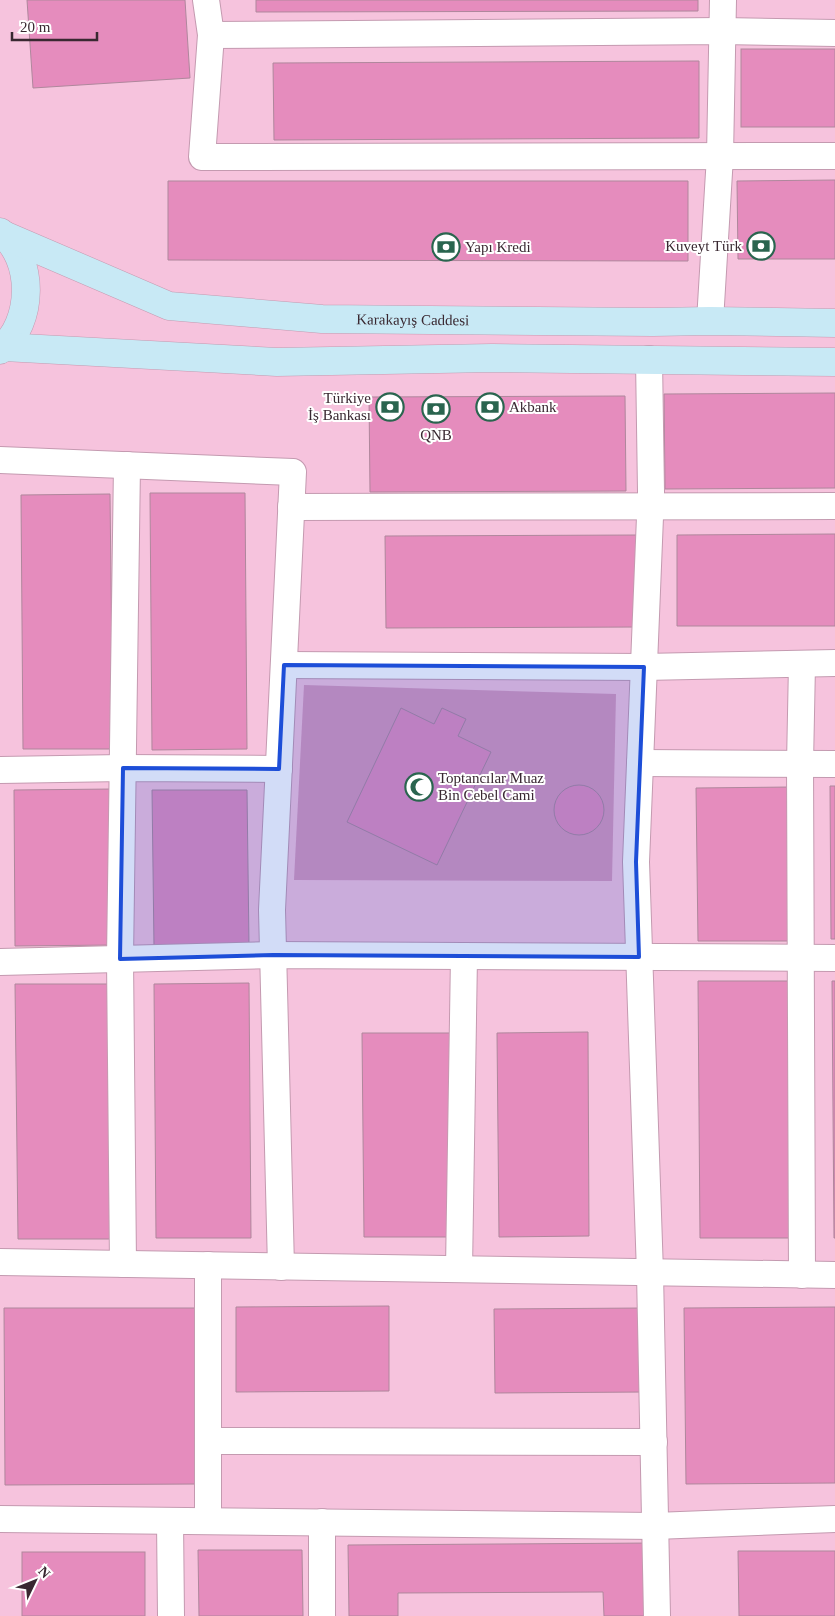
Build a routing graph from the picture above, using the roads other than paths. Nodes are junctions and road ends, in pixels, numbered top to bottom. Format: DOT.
graph roads {
  1 [pos="206,0"];
  2 [pos="722,0"];
  3 [pos="722,31"];
  4 [pos="835,33"];
  5 [pos="211,35"];
  6 [pos="720,156"];
  7 [pos="835,156"];
  8 [pos="2,233"];
  9 [pos="710,321"];
  10 [pos="835,323"];
  11 [pos="2,348"];
  12 [pos="649,359"];
  13 [pos="835,362"];
  14 [pos="0,460"];
  15 [pos="127,465"];
  16 [pos="651,505"];
  17 [pos="835,506"];
  18 [pos="291,507"];
  19 [pos="835,663"];
  20 [pos="802,664"];
  21 [pos="284,665"];
  22 [pos="644,667"];
  23 [pos="640,763"];
  24 [pos="800,764"];
  25 [pos="835,764"];
  26 [pos="123,768"];
  27 [pos="279,769"];
  28 [pos="0,770"];
  29 [pos="273,955"];
  30 [pos="464,956"];
  31 [pos="639,957"];
  32 [pos="801,957"];
  33 [pos="835,958"];
  34 [pos="120,959"];
  35 [pos="0,962"];
  36 [pos="0,1262"];
  37 [pos="123,1264"];
  38 [pos="208,1265"];
  39 [pos="281,1267"];
  40 [pos="459,1269"];
  41 [pos="650,1273"];
  42 [pos="802,1275"];
  43 [pos="835,1275"];
  44 [pos="208,1441"];
  45 [pos="654,1442"];
  46 [pos="0,1519"];
  47 [pos="835,1519"];
  48 [pos="170,1521"];
  49 [pos="208,1521"];
  50 [pos="322,1522"];
  51 [pos="655,1526"];
  52 [pos="171,1616"];
  53 [pos="322,1616"];
  54 [pos="657,1616"];
  1 -- 5 [label="street"];
  2 -- 3 [label="street"];
  3 -- 4 [label="street"];
  3 -- 5 [label="street"];
  3 -- 6 [label="street"];
  5 -- 6 [label="street"];
  6 -- 7 [label="street"];
  6 -- 9 [label="street"];
  8 -- 9 [label="main road, Karakayış Caddesi"];
  8 -- 11 [label="main road"];
  9 -- 10 [label="main road, Karakayış Caddesi"];
  11 -- 12 [label="main road"];
  12 -- 13 [label="main road"];
  12 -- 16 [label="street"];
  14 -- 15 [label="street"];
  15 -- 18 [label="street"];
  15 -- 26 [label="street"];
  16 -- 17 [label="street"];
  16 -- 18 [label="street"];
  16 -- 22 [label="street"];
  18 -- 21 [label="street"];
  19 -- 20 [label="street"];
  20 -- 22 [label="street"];
  20 -- 24 [label="street"];
  21 -- 22 [label="street"];
  21 -- 27 [label="street"];
  22 -- 23 [label="street"];
  23 -- 24 [label="street"];
  23 -- 31 [label="street"];
  24 -- 25 [label="street"];
  24 -- 32 [label="street"];
  26 -- 27 [label="street"];
  26 -- 28 [label="street"];
  26 -- 34 [label="street"];
  27 -- 29 [label="street"];
  29 -- 30 [label="street"];
  29 -- 34 [label="street"];
  29 -- 39 [label="street"];
  30 -- 31 [label="street"];
  30 -- 40 [label="street"];
  31 -- 32 [label="street"];
  31 -- 41 [label="street"];
  32 -- 33 [label="street"];
  32 -- 42 [label="street"];
  34 -- 35 [label="street"];
  34 -- 37 [label="street"];
  36 -- 37 [label="street"];
  37 -- 38 [label="street"];
  38 -- 39 [label="street"];
  38 -- 44 [label="street"];
  39 -- 40 [label="street"];
  40 -- 41 [label="street"];
  41 -- 42 [label="street"];
  41 -- 45 [label="street"];
  42 -- 43 [label="street"];
  44 -- 45 [label="street"];
  44 -- 49 [label="street"];
  45 -- 51 [label="street"];
  46 -- 48 [label="street"];
  47 -- 51 [label="street"];
  48 -- 49 [label="street"];
  48 -- 52 [label="street"];
  49 -- 50 [label="street"];
  50 -- 51 [label="street"];
  50 -- 53 [label="street"];
  51 -- 54 [label="street"];
}
